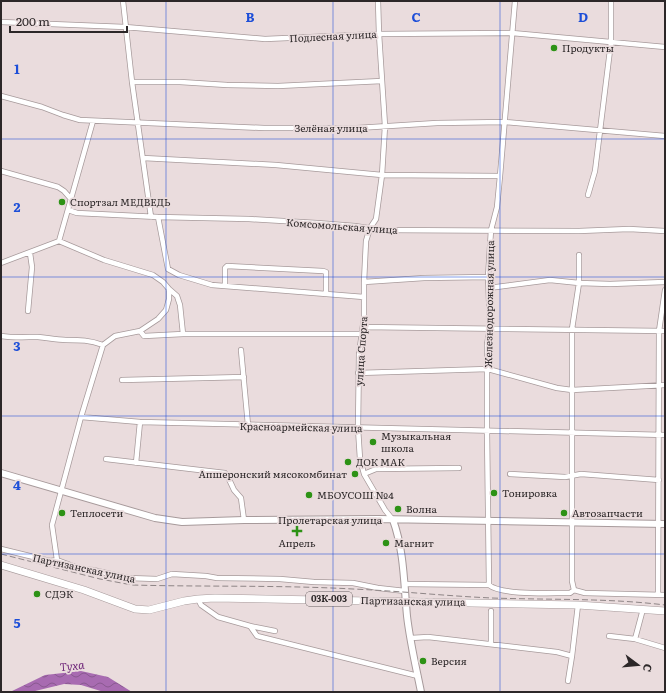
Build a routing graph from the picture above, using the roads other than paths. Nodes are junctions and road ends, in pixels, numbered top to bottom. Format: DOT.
graph roads {
  1 [pos="123,1"];
  2 [pos="378,1"];
  3 [pos="515,1"];
  4 [pos="611,1"];
  5 [pos="1,22"];
  6 [pos="126,27"];
  7 [pos="512,33"];
  8 [pos="379,34"];
  9 [pos="611,42"];
  10 [pos="665,47"];
  11 [pos="382,81"];
  12 [pos="132,82"];
  13 [pos="1,96"];
  14 [pos="93,121"];
  15 [pos="505,122"];
  16 [pos="138,123"];
  17 [pos="385,126"];
  18 [pos="600,131"];
  19 [pos="665,136"];
  20 [pos="143,158"];
  21 [pos="1,171"];
  22 [pos="382,175"];
  23 [pos="500,176"];
  24 [pos="588,195"];
  25 [pos="71,199"];
  26 [pos="68,210"];
  27 [pos="151,217"];
  28 [pos="158,217"];
  29 [pos="370,228"];
  30 [pos="491,230"];
  31 [pos="665,231"];
  32 [pos="59,241"];
  33 [pos="30,253"];
  34 [pos="579,255"];
  35 [pos="1,263"];
  36 [pos="488,277"];
  37 [pos="364,282"];
  38 [pos="665,282"];
  39 [pos="579,283"];
  40 [pos="225,286"];
  41 [pos="489,288"];
  42 [pos="169,289"];
  43 [pos="665,290"];
  44 [pos="326,294"];
  45 [pos="364,298"];
  46 [pos="28,311"];
  47 [pos="364,327"];
  48 [pos="490,328"];
  49 [pos="572,330"];
  50 [pos="659,330"];
  51 [pos="140,331"];
  52 [pos="665,331"];
  53 [pos="183,334"];
  54 [pos="362,334"];
  55 [pos="1,336"];
  56 [pos="103,345"];
  57 [pos="241,350"];
  58 [pos="488,369"];
  59 [pos="358,372"];
  60 [pos="244,377"];
  61 [pos="122,380"];
  62 [pos="659,385"];
  63 [pos="665,385"];
  64 [pos="572,390"];
  65 [pos="81,417"];
  66 [pos="140,422"];
  67 [pos="248,425"];
  68 [pos="358,428"];
  69 [pos="487,432"];
  70 [pos="573,433"];
  71 [pos="659,435"];
  72 [pos="665,435"];
  73 [pos="106,459"];
  74 [pos="136,463"];
  75 [pos="459,468"];
  76 [pos="1,473"];
  77 [pos="364,474"];
  78 [pos="510,474"];
  79 [pos="573,476"];
  80 [pos="659,480"];
  81 [pos="60,490"];
  82 [pos="244,520"];
  83 [pos="393,520"];
  84 [pos="487,521"];
  85 [pos="573,523"];
  86 [pos="658,524"];
  87 [pos="665,524"];
  88 [pos="1,549"];
  89 [pos="57,560"];
  90 [pos="1,565"];
  91 [pos="488,585"];
  92 [pos="405,587"];
  93 [pos="574,590"];
  94 [pos="658,595"];
  95 [pos="665,595"];
  96 [pos="198,599"];
  97 [pos="406,601"];
  98 [pos="578,605"];
  99 [pos="643,609"];
  100 [pos="491,611"];
  101 [pos="665,611"];
  102 [pos="250,626"];
  103 [pos="275,631"];
  104 [pos="610,636"];
  105 [pos="411,638"];
  106 [pos="635,639"];
  107 [pos="491,644"];
  108 [pos="665,648"];
  109 [pos="572,656"];
  110 [pos="418,676"];
  111 [pos="568,681"];
  112 [pos="421,692"];
  1 -- 6 [label="street"];
  2 -- 8 [label="street, улица Спорта"];
  3 -- 7 [label="street, Железнодорожная улица"];
  4 -- 9 [label="street"];
  5 -- 6 [label="street, Подлесная улица"];
  6 -- 8 [label="street, Подлесная улица"];
  6 -- 12 [label="street"];
  7 -- 8 [label="street, Подлесная улица"];
  7 -- 9 [label="street, Подлесная улица"];
  7 -- 15 [label="street, Железнодорожная улица"];
  8 -- 11 [label="street, улица Спорта"];
  9 -- 10 [label="street, Подлесная улица"];
  9 -- 18 [label="street"];
  11 -- 12 [label="street"];
  11 -- 17 [label="street, улица Спорта"];
  12 -- 16 [label="street"];
  13 -- 14 [label="street, Зелёная улица"];
  14 -- 16 [label="street, Зелёная улица"];
  14 -- 25 [label="street"];
  15 -- 17 [label="street, Зелёная улица"];
  15 -- 18 [label="street, Зелёная улица"];
  15 -- 23 [label="street, Железнодорожная улица"];
  16 -- 17 [label="street, Зелёная улица"];
  16 -- 20 [label="street"];
  17 -- 22 [label="street, улица Спорта"];
  18 -- 19 [label="street, Зелёная улица"];
  18 -- 24 [label="street"];
  20 -- 22 [label="street"];
  20 -- 27 [label="street"];
  21 -- 25 [label="street"];
  22 -- 23 [label="street"];
  22 -- 29 [label="street, улица Спорта"];
  23 -- 30 [label="street, Железнодорожная улица"];
  25 -- 26 [label="street"];
  26 -- 27 [label="street, Комсомольская улица"];
  26 -- 32 [label="street"];
  27 -- 28 [label="street, Комсомольская улица"];
  28 -- 29 [label="street, Комсомольская улица"];
  28 -- 40 [label="street"];
  29 -- 30 [label="street, Комсомольская улица"];
  29 -- 37 [label="street, улица Спорта"];
  30 -- 31 [label="street, Комсомольская улица"];
  30 -- 36 [label="street, Железнодорожная улица"];
  32 -- 33 [label="street"];
  32 -- 42 [label="street"];
  33 -- 35 [label="street"];
  33 -- 46 [label="street"];
  34 -- 39 [label="street"];
  36 -- 37 [label="street"];
  36 -- 41 [label="street, Железнодорожная улица"];
  37 -- 45 [label="street, улица Спорта"];
  38 -- 39 [label="street"];
  39 -- 41 [label="street"];
  39 -- 49 [label="street"];
  40 -- 44 [label="street"];
  40 -- 44 [label="street"];
  41 -- 48 [label="street, Железнодорожная улица"];
  42 -- 51 [label="street"];
  42 -- 53 [label="street"];
  43 -- 50 [label="street"];
  44 -- 45 [label="street"];
  45 -- 47 [label="street, улица Спорта"];
  47 -- 48 [label="street"];
  47 -- 54 [label="street, улица Спорта"];
  48 -- 49 [label="street"];
  48 -- 58 [label="street, Железнодорожная улица"];
  49 -- 50 [label="street"];
  49 -- 64 [label="street"];
  50 -- 52 [label="street"];
  50 -- 62 [label="street"];
  51 -- 53 [label="street"];
  51 -- 56 [label="street"];
  53 -- 54 [label="street"];
  54 -- 59 [label="street, улица Спорта"];
  55 -- 56 [label="street"];
  56 -- 65 [label="street"];
  57 -- 60 [label="street"];
  58 -- 59 [label="street"];
  58 -- 64 [label="street"];
  58 -- 69 [label="street, Железнодорожная улица"];
  59 -- 68 [label="street, улица Спорта"];
  60 -- 61 [label="street"];
  60 -- 67 [label="street"];
  62 -- 63 [label="street"];
  62 -- 64 [label="street"];
  62 -- 71 [label="street"];
  64 -- 70 [label="street"];
  65 -- 66 [label="street, Красноармейская улица"];
  65 -- 81 [label="street"];
  66 -- 67 [label="street, Красноармейская улица"];
  66 -- 74 [label="street"];
  67 -- 68 [label="street, Красноармейская улица"];
  68 -- 69 [label="street, Красноармейская улица"];
  68 -- 77 [label="street, улица Спорта"];
  69 -- 70 [label="street, Красноармейская улица"];
  69 -- 84 [label="street, Железнодорожная улица"];
  70 -- 71 [label="street, Красноармейская улица"];
  70 -- 79 [label="street"];
  71 -- 72 [label="street, Красноармейская улица"];
  71 -- 80 [label="street"];
  73 -- 74 [label="street"];
  74 -- 82 [label="street"];
  75 -- 77 [label="street"];
  76 -- 81 [label="street, Пролетарская улица"];
  77 -- 83 [label="street, улица Спорта"];
  78 -- 79 [label="street"];
  79 -- 80 [label="street"];
  79 -- 85 [label="street"];
  80 -- 86 [label="street"];
  81 -- 82 [label="street, Пролетарская улица"];
  81 -- 89 [label="street"];
  82 -- 83 [label="street, Пролетарская улица"];
  83 -- 84 [label="street, Пролетарская улица"];
  83 -- 92 [label="street, улица Спорта"];
  84 -- 85 [label="street, Пролетарская улица"];
  84 -- 91 [label="street, Железнодорожная улица"];
  85 -- 86 [label="street, Пролетарская улица"];
  85 -- 93 [label="street"];
  86 -- 87 [label="street, Пролетарская улица"];
  86 -- 94 [label="street"];
  88 -- 89 [label="street, Партизанская улица"];
  89 -- 92 [label="street, Партизанская улица"];
  90 -- 96 [label="main road, Партизанская улица / 03К-003"];
  91 -- 92 [label="street, Партизанская улица"];
  91 -- 93 [label="street, Партизанская улица"];
  92 -- 97 [label="street, улица Спорта"];
  93 -- 94 [label="street, Партизанская улица"];
  94 -- 95 [label="street, Партизанская улица"];
  96 -- 97 [label="main road, Партизанская улица / 03К-003"];
  96 -- 102 [label="street"];
  97 -- 98 [label="main road, Партизанская улица / 03К-003"];
  97 -- 105 [label="street, улица Спорта"];
  98 -- 99 [label="main road, Партизанская улица / 03К-003"];
  98 -- 109 [label="street"];
  99 -- 101 [label="main road, Партизанская улица / 03К-003"];
  99 -- 106 [label="street"];
  100 -- 107 [label="street"];
  102 -- 103 [label="street"];
  102 -- 110 [label="street"];
  104 -- 106 [label="street"];
  105 -- 107 [label="street"];
  105 -- 110 [label="street, улица Спорта"];
  106 -- 108 [label="street"];
  107 -- 109 [label="street"];
  109 -- 111 [label="street"];
  110 -- 112 [label="street, улица Спорта"];
}
